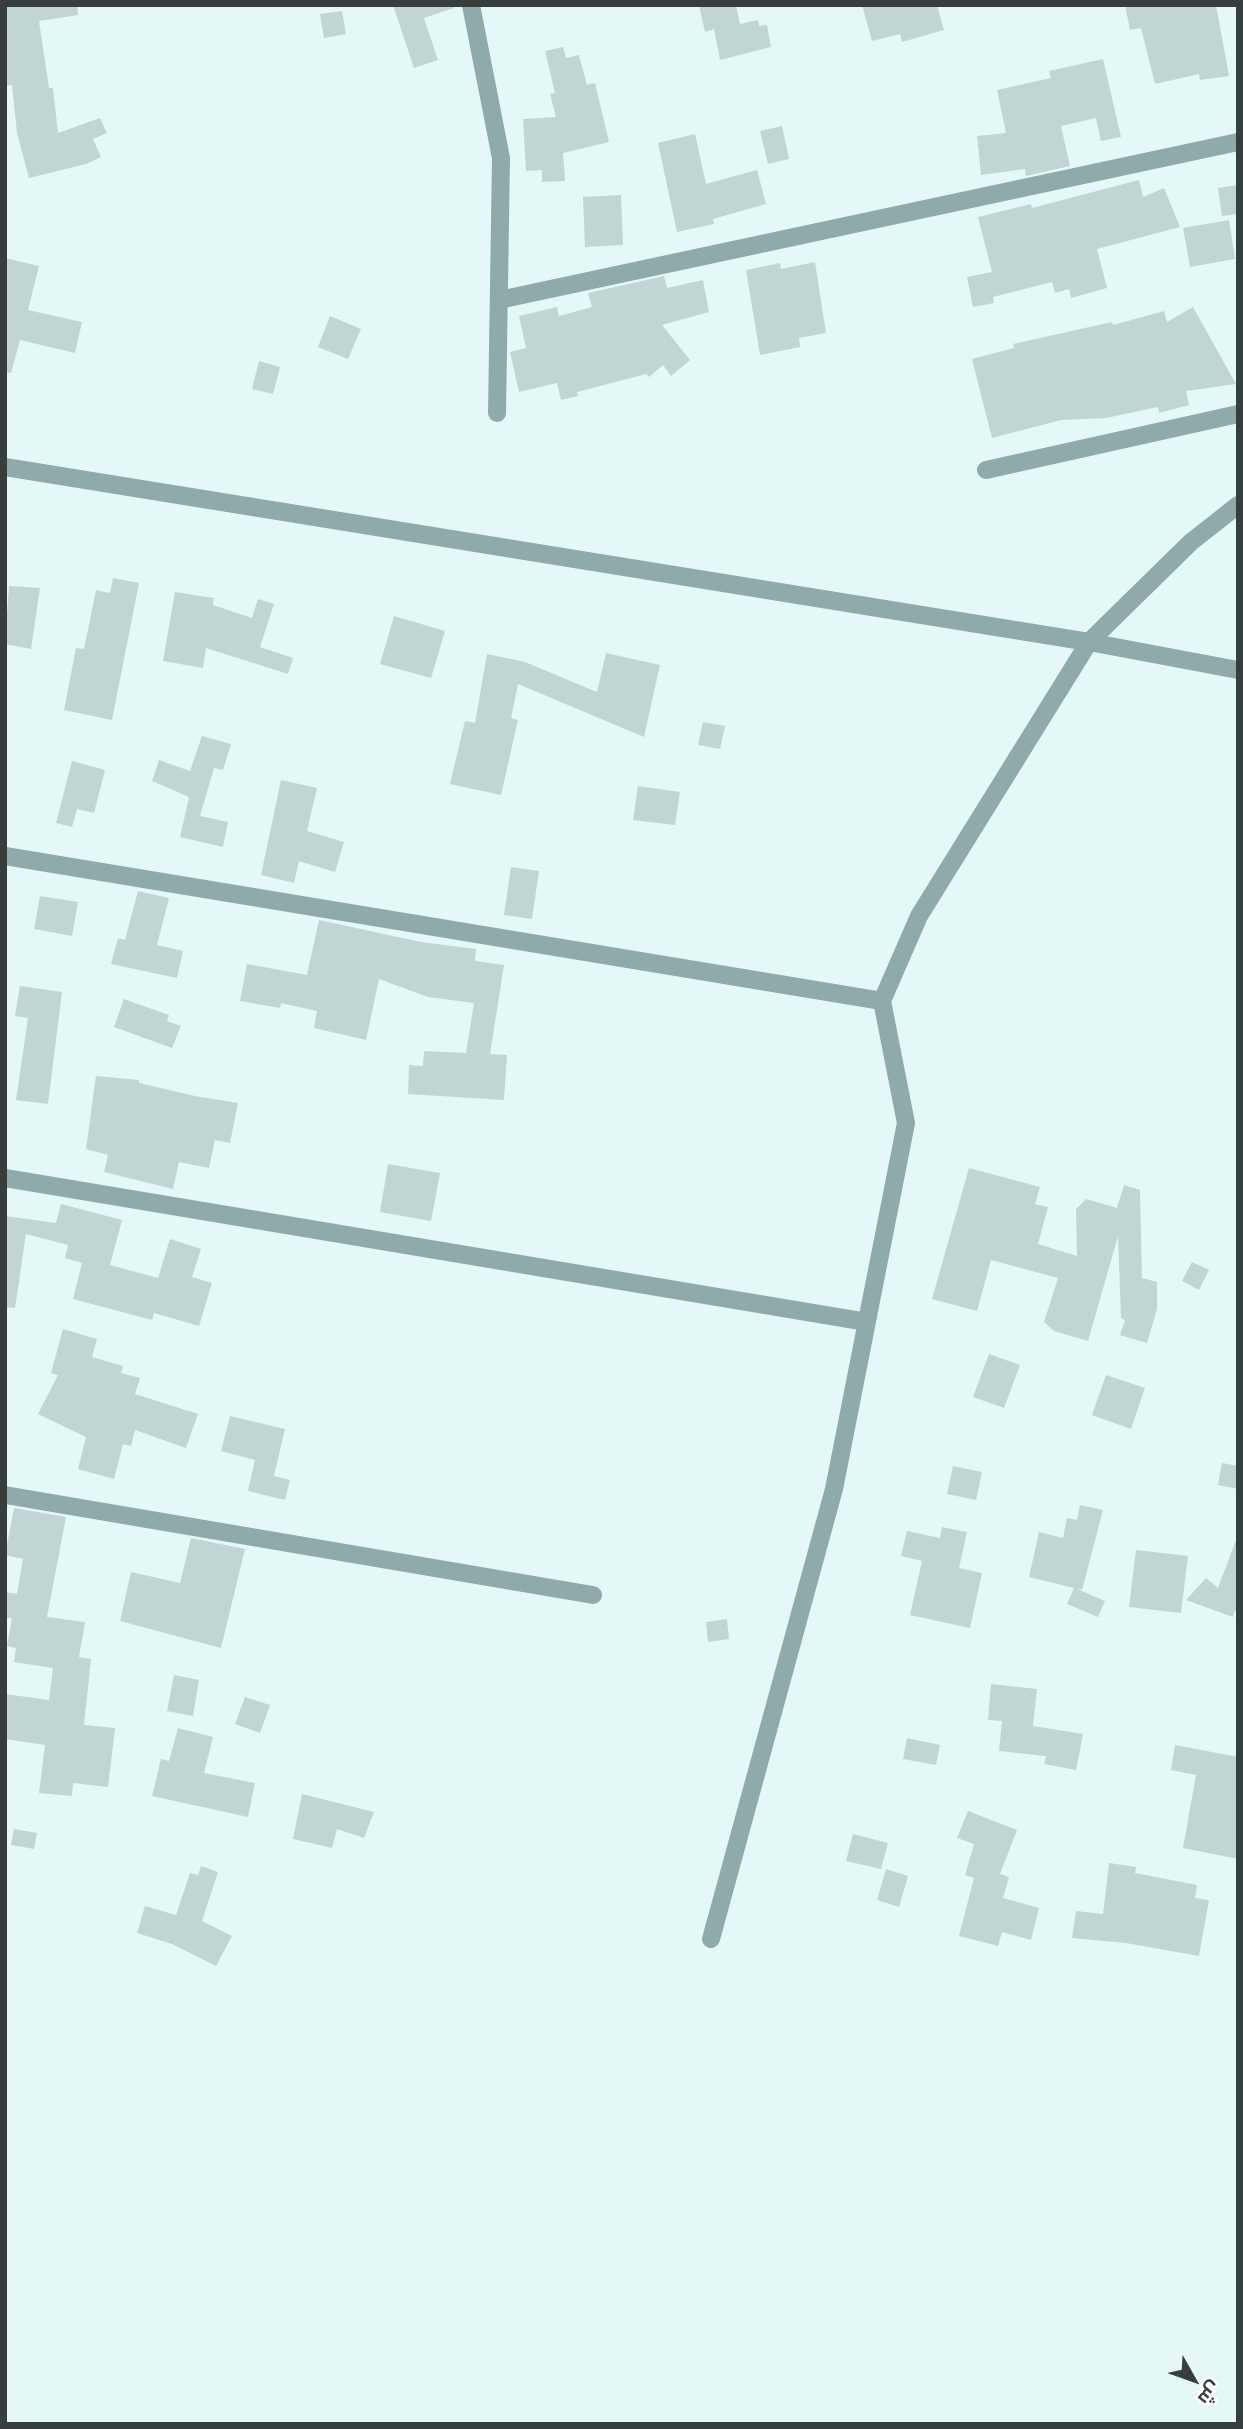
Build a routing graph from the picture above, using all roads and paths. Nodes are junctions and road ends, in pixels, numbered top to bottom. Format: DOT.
graph roads {
  1 [pos="471,5"];
  2 [pos="1238,142"];
  3 [pos="499,300"];
  4 [pos="497,413"];
  5 [pos="1238,414"];
  6 [pos="5,467"];
  7 [pos="986,470"];
  8 [pos="1238,505"];
  9 [pos="1089,642"];
  10 [pos="1238,670"];
  11 [pos="5,856"];
  12 [pos="882,1001"];
  13 [pos="5,1178"];
  14 [pos="867,1322"];
  15 [pos="5,1495"];
  16 [pos="593,1595"];
  17 [pos="711,1939"];
  1 -- 3 [label="street"];
  2 -- 3 [label="street"];
  3 -- 4 [label="street"];
  5 -- 7 [label="street"];
  6 -- 9 [label="street"];
  8 -- 9 [label="street"];
  9 -- 10 [label="street"];
  9 -- 12 [label="street"];
  11 -- 12 [label="street"];
  12 -- 14 [label="street"];
  13 -- 14 [label="street"];
  14 -- 17 [label="street"];
  15 -- 16 [label="street"];
}
